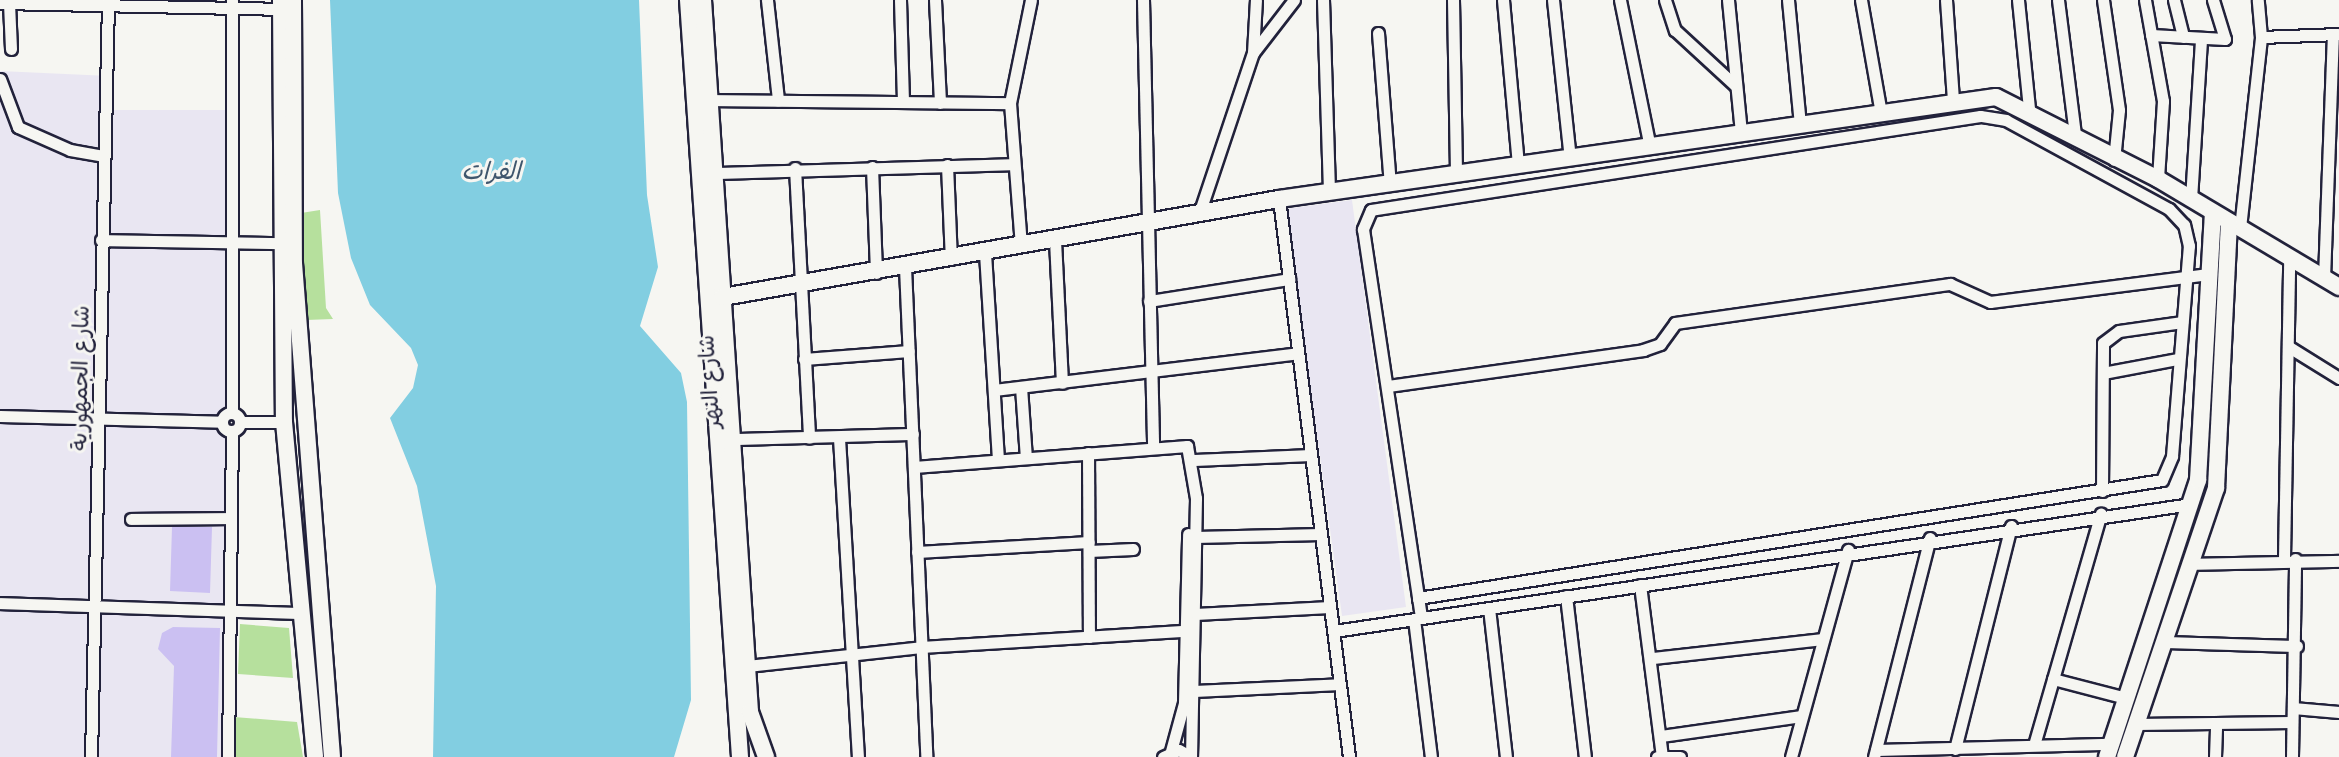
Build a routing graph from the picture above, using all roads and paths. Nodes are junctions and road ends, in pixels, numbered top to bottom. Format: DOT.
graph roads {
  1 [pos="688,0"];
  2 [pos="705,0"];
  3 [pos="767,0"];
  4 [pos="900,0"];
  5 [pos="935,0"];
  6 [pos="1031,0"];
  7 [pos="1143,0"];
  8 [pos="1256,0"];
  9 [pos="1294,0"];
  10 [pos="1323,0"];
  11 [pos="1453,0"];
  12 [pos="1503,0"];
  13 [pos="1553,0"];
  14 [pos="1620,0"];
  15 [pos="1665,0"];
  16 [pos="1728,0"];
  17 [pos="1788,0"];
  18 [pos="1861,0"];
  19 [pos="1946,0"];
  20 [pos="2018,0"];
  21 [pos="2058,0"];
  22 [pos="2103,0"];
  23 [pos="2145,0"];
  24 [pos="2174,0"];
  25 [pos="2213,0"];
  26 [pos="2258,0"];
  27 [pos="108,1"];
  28 [pos="232,2"];
  29 [pos="4,3"];
  30 [pos="285,3"];
  31 [pos="1378,33"];
  32 [pos="2336,34"];
  33 [pos="2151,35"];
  34 [pos="2183,37"];
  35 [pos="2261,37"];
  36 [pos="2201,38"];
  37 [pos="11,49"];
  38 [pos="700,53"];
  39 [pos="1253,53"];
  40 [pos="0,79"];
  41 [pos="1736,86"];
  42 [pos="710,100"];
  43 [pos="778,100"];
  44 [pos="1953,101"];
  45 [pos="903,102"];
  46 [pos="940,103"];
  47 [pos="1010,103"];
  48 [pos="2029,109"];
  49 [pos="1881,113"];
  50 [pos="1800,124"];
  51 [pos="1741,133"];
  52 [pos="2075,135"];
  53 [pos="1650,147"];
  54 [pos="104,156"];
  55 [pos="1570,158"];
  56 [pos="2114,160"];
  57 [pos="1013,164"];
  58 [pos="947,165"];
  59 [pos="1518,165"];
  60 [pos="872,167"];
  61 [pos="795,168"];
  62 [pos="715,173"];
  63 [pos="1456,174"];
  64 [pos="1428,178"];
  65 [pos="2158,179"];
  66 [pos="1390,184"];
  67 [pos="1329,193"];
  68 [pos="1431,197"];
  69 [pos="1279,199"];
  70 [pos="2191,199"];
  71 [pos="2213,213"];
  72 [pos="1199,214"];
  73 [pos="1147,222"];
  74 [pos="2234,225"];
  75 [pos="101,240"];
  76 [pos="1055,240"];
  77 [pos="231,243"];
  78 [pos="279,243"];
  79 [pos="1021,246"];
  80 [pos="985,253"];
  81 [pos="2289,257"];
  82 [pos="951,259"];
  83 [pos="905,267"];
  84 [pos="876,273"];
  85 [pos="2187,273"];
  86 [pos="2210,274"];
  87 [pos="2324,278"];
  88 [pos="1289,279"];
  89 [pos="799,286"];
  90 [pos="2339,287"];
  91 [pos="723,297"];
  92 [pos="1149,301"];
  93 [pos="2182,322"];
  94 [pos="2289,347"];
  95 [pos="909,351"];
  96 [pos="1298,353"];
  97 [pos="804,359"];
  98 [pos="2177,359"];
  99 [pos="2103,373"];
  100 [pos="1151,374"];
  101 [pos="2339,378"];
  102 [pos="1062,383"];
  103 [pos="1388,386"];
  104 [pos="1021,387"];
  105 [pos="994,390"];
  106 [pos="0,416"];
  107 [pos="97,419"];
  108 [pos="235,422"];
  109 [pos="284,422"];
  110 [pos="913,434"];
  111 [pos="809,438"];
  112 [pos="839,438"];
  113 [pos="734,439"];
  114 [pos="1153,448"];
  115 [pos="1088,453"];
  116 [pos="1311,455"];
  117 [pos="1026,458"];
  118 [pos="998,460"];
  119 [pos="1194,460"];
  120 [pos="914,467"];
  121 [pos="1193,482"];
  122 [pos="2102,491"];
  123 [pos="290,501"];
  124 [pos="311,501"];
  125 [pos="2191,504"];
  126 [pos="730,507"];
  127 [pos="2101,513"];
  128 [pos="231,518"];
  129 [pos="131,519"];
  130 [pos="2011,526"];
  131 [pos="1321,534"];
  132 [pos="1195,537"];
  133 [pos="1930,538"];
  134 [pos="1089,546"];
  135 [pos="1133,549"];
  136 [pos="1848,550"];
  137 [pos="917,552"];
  138 [pos="2289,559"];
  139 [pos="2339,561"];
  140 [pos="2190,564"];
  141 [pos="1640,585"];
  142 [pos="1566,596"];
  143 [pos="1418,598"];
  144 [pos="0,603"];
  145 [pos="95,606"];
  146 [pos="1330,607"];
  147 [pos="1489,608"];
  148 [pos="230,610"];
  149 [pos="300,613"];
  150 [pos="1195,614"];
  151 [pos="1418,619"];
  152 [pos="1186,631"];
  153 [pos="1334,631"];
  154 [pos="1089,637"];
  155 [pos="1823,639"];
  156 [pos="2144,640"];
  157 [pos="2163,642"];
  158 [pos="2297,646"];
  159 [pos="921,647"];
  160 [pos="852,655"];
  161 [pos="1653,658"];
  162 [pos="747,666"];
  163 [pos="2053,679"];
  164 [pos="1340,684"];
  165 [pos="1194,691"];
  166 [pos="2126,698"];
  167 [pos="2293,708"];
  168 [pos="2339,712"];
  169 [pos="1802,716"];
  170 [pos="2292,722"];
  171 [pos="2136,724"];
  172 [pos="2216,725"];
  173 [pos="1661,736"];
  174 [pos="2069,744"];
  175 [pos="2034,745"];
  176 [pos="1955,749"];
  177 [pos="2109,751"];
  178 [pos="1875,753"];
  179 [pos="1167,754"];
  180 [pos="91,757"];
  181 [pos="228,757"];
  182 [pos="315,757"];
  183 [pos="332,757"];
  184 [pos="740,757"];
  185 [pos="766,757"];
  186 [pos="858,757"];
  187 [pos="926,757"];
  188 [pos="1191,757"];
  189 [pos="1349,757"];
  190 [pos="1431,757"];
  191 [pos="1506,757"];
  192 [pos="1585,757"];
  193 [pos="1659,757"];
  194 [pos="1680,757"];
  195 [pos="1791,757"];
  196 [pos="2065,757"];
  197 [pos="2125,757"];
  198 [pos="2215,757"];
  199 [pos="2292,757"];
  1 -- 38 [label="main road, شارع النهر"];
  2 -- 38 [label="main road, شارع النهر"];
  3 -- 43 [label="street"];
  4 -- 45 [label="street"];
  5 -- 46 [label="street"];
  6 -- 47 [label="street"];
  7 -- 73 [label="street"];
  8 -- 39 [label="street"];
  9 -- 39 [label="street"];
  10 -- 67 [label="street"];
  11 -- 63 [label="street"];
  12 -- 59 [label="street"];
  13 -- 55 [label="street"];
  14 -- 53 [label="street"];
  15 -- 41 [label="street"];
  16 -- 41 [label="street"];
  17 -- 50 [label="street"];
  18 -- 49 [label="street"];
  19 -- 44 [label="street"];
  20 -- 48 [label="street"];
  21 -- 52 [label="street"];
  22 -- 56 [label="street"];
  23 -- 33 [label="street"];
  24 -- 34 [label="street"];
  25 -- 36 [label="street"];
  26 -- 35 [label="street"];
  27 -- 28 [label="street"];
  27 -- 29 [label="street"];
  27 -- 54 [label="street, شارع الجمهورية"];
  28 -- 30 [label="street"];
  28 -- 77 [label="street"];
  29 -- 37 [label="street"];
  30 -- 78 [label="main road"];
  30 -- 124 [label="main road"];
  31 -- 66 [label="street"];
  32 -- 35 [label="street"];
  32 -- 87 [label="street"];
  33 -- 34 [label="street"];
  33 -- 65 [label="street"];
  34 -- 36 [label="street"];
  35 -- 74 [label="street"];
  36 -- 70 [label="street"];
  38 -- 42 [label="main road, شارع النهر"];
  38 -- 126 [label="main road, شارع النهر"];
  39 -- 72 [label="street"];
  40 -- 54 [label="street"];
  41 -- 51 [label="street"];
  42 -- 43 [label="street"];
  42 -- 62 [label="main road, شارع النهر"];
  43 -- 45 [label="street"];
  44 -- 48 [label="main road"];
  44 -- 49 [label="main road"];
  45 -- 46 [label="street"];
  46 -- 47 [label="street"];
  47 -- 57 [label="street"];
  48 -- 52 [label="main road"];
  49 -- 50 [label="main road"];
  50 -- 51 [label="main road"];
  51 -- 53 [label="main road"];
  52 -- 56 [label="main road"];
  53 -- 55 [label="main road"];
  54 -- 75 [label="street, شارع الجمهورية"];
  55 -- 59 [label="main road"];
  56 -- 65 [label="main road"];
  57 -- 58 [label="street"];
  57 -- 79 [label="street"];
  58 -- 60 [label="street"];
  58 -- 82 [label="street"];
  59 -- 63 [label="main road"];
  60 -- 61 [label="street"];
  60 -- 84 [label="street"];
  61 -- 62 [label="street"];
  61 -- 89 [label="street"];
  62 -- 91 [label="main road, شارع النهر"];
  63 -- 64 [label="main road"];
  64 -- 66 [label="main road"];
  64 -- 68 [label="street"];
  65 -- 70 [label="main road"];
  66 -- 67 [label="main road"];
  67 -- 69 [label="main road"];
  68 -- 85 [label="street"];
  68 -- 103 [label="street"];
  69 -- 72 [label="main road"];
  69 -- 88 [label="street"];
  70 -- 71 [label="main road"];
  71 -- 74 [label="main road"];
  71 -- 86 [label="main road"];
  72 -- 73 [label="main road"];
  73 -- 76 [label="main road"];
  73 -- 92 [label="street"];
  74 -- 81 [label="main road"];
  74 -- 140 [label="main road"];
  75 -- 77 [label="street"];
  75 -- 107 [label="street, شارع الجمهورية"];
  76 -- 79 [label="main road"];
  76 -- 102 [label="street"];
  77 -- 78 [label="street"];
  77 -- 108 [label="street"];
  78 -- 109 [label="main road"];
  79 -- 80 [label="main road"];
  80 -- 82 [label="main road"];
  80 -- 105 [label="street"];
  81 -- 87 [label="main road"];
  81 -- 94 [label="street"];
  82 -- 83 [label="main road"];
  83 -- 84 [label="main road"];
  83 -- 95 [label="street"];
  84 -- 89 [label="main road"];
  85 -- 86 [label="street"];
  85 -- 93 [label="street"];
  85 -- 103 [label="street"];
  86 -- 125 [label="main road"];
  87 -- 90 [label="main road"];
  88 -- 92 [label="street"];
  88 -- 96 [label="street"];
  89 -- 91 [label="main road"];
  89 -- 97 [label="street"];
  91 -- 113 [label="main road, شارع النهر"];
  92 -- 100 [label="street"];
  93 -- 98 [label="street"];
  93 -- 99 [label="street"];
  94 -- 101 [label="street"];
  94 -- 138 [label="street"];
  95 -- 97 [label="street"];
  95 -- 110 [label="street"];
  96 -- 100 [label="street"];
  96 -- 116 [label="street"];
  97 -- 111 [label="street"];
  98 -- 99 [label="street"];
  98 -- 122 [label="street"];
  99 -- 122 [label="street"];
  100 -- 102 [label="street"];
  100 -- 114 [label="street"];
  102 -- 104 [label="street"];
  103 -- 143 [label="street"];
  104 -- 105 [label="street"];
  104 -- 117 [label="street"];
  105 -- 118 [label="street"];
  106 -- 107 [label="street"];
  107 -- 108 [label="street"];
  107 -- 145 [label="street, شارع الجمهورية"];
  108 -- 109 [label="street"];
  108 -- 128 [label="street"];
  109 -- 123 [label="main road"];
  110 -- 112 [label="street"];
  110 -- 120 [label="street"];
  111 -- 112 [label="street"];
  111 -- 113 [label="street"];
  112 -- 160 [label="street"];
  113 -- 126 [label="main road, شارع النهر"];
  114 -- 115 [label="street"];
  114 -- 119 [label="street"];
  115 -- 117 [label="street"];
  115 -- 134 [label="street"];
  116 -- 119 [label="street"];
  116 -- 131 [label="street"];
  117 -- 118 [label="street"];
  118 -- 120 [label="street"];
  119 -- 121 [label="street"];
  120 -- 137 [label="street"];
  121 -- 132 [label="street"];
  121 -- 152 [label="street"];
  122 -- 143 [label="street"];
  123 -- 124 [label="main road"];
  123 -- 149 [label="main road"];
  124 -- 183 [label="main road"];
  125 -- 127 [label="street"];
  125 -- 156 [label="main road"];
  126 -- 162 [label="main road, شارع النهر"];
  126 -- 184 [label="main road, شارع النهر"];
  127 -- 130 [label="street"];
  127 -- 163 [label="street"];
  128 -- 129 [label="street"];
  128 -- 148 [label="street"];
  130 -- 133 [label="street"];
  130 -- 176 [label="street"];
  131 -- 132 [label="street"];
  131 -- 146 [label="street"];
  132 -- 150 [label="street"];
  133 -- 136 [label="street"];
  133 -- 178 [label="street"];
  134 -- 135 [label="street"];
  134 -- 137 [label="street"];
  134 -- 154 [label="street"];
  136 -- 141 [label="street"];
  136 -- 155 [label="street"];
  137 -- 159 [label="street"];
  138 -- 139 [label="street"];
  138 -- 140 [label="street"];
  138 -- 158 [label="street"];
  140 -- 157 [label="main road"];
  141 -- 142 [label="street"];
  141 -- 161 [label="street"];
  142 -- 147 [label="street"];
  142 -- 192 [label="street"];
  143 -- 151 [label="street"];
  144 -- 145 [label="street"];
  145 -- 148 [label="street"];
  145 -- 180 [label="street, شارع الجمهورية"];
  146 -- 150 [label="street"];
  146 -- 153 [label="street"];
  147 -- 151 [label="street"];
  147 -- 191 [label="street"];
  148 -- 149 [label="street"];
  148 -- 181 [label="street"];
  149 -- 182 [label="main road"];
  150 -- 165 [label="street"];
  151 -- 153 [label="street"];
  151 -- 190 [label="street"];
  152 -- 154 [label="street"];
  152 -- 179 [label="street"];
  153 -- 164 [label="street"];
  154 -- 159 [label="street"];
  155 -- 161 [label="street"];
  155 -- 169 [label="street"];
  156 -- 157 [label="main road"];
  156 -- 166 [label="main road"];
  157 -- 158 [label="street"];
  157 -- 171 [label="main road"];
  158 -- 167 [label="street"];
  159 -- 160 [label="street"];
  159 -- 187 [label="street"];
  160 -- 162 [label="street"];
  160 -- 186 [label="street"];
  161 -- 173 [label="street"];
  162 -- 185 [label="main road, شارع النهر"];
  163 -- 166 [label="street"];
  163 -- 175 [label="street"];
  164 -- 165 [label="street"];
  164 -- 189 [label="street"];
  165 -- 188 [label="street"];
  166 -- 177 [label="main road"];
  167 -- 168 [label="street"];
  167 -- 170 [label="street"];
  169 -- 173 [label="street"];
  169 -- 195 [label="street"];
  170 -- 172 [label="street"];
  170 -- 199 [label="street"];
  171 -- 172 [label="street"];
  171 -- 197 [label="main road"];
  172 -- 198 [label="street"];
  173 -- 193 [label="street"];
  174 -- 175 [label="street"];
  174 -- 177 [label="street"];
  174 -- 196 [label="street"];
  175 -- 176 [label="street"];
  176 -- 178 [label="street"];
  179 -- 188 [label="street"];
  193 -- 194 [label="street"];
}
